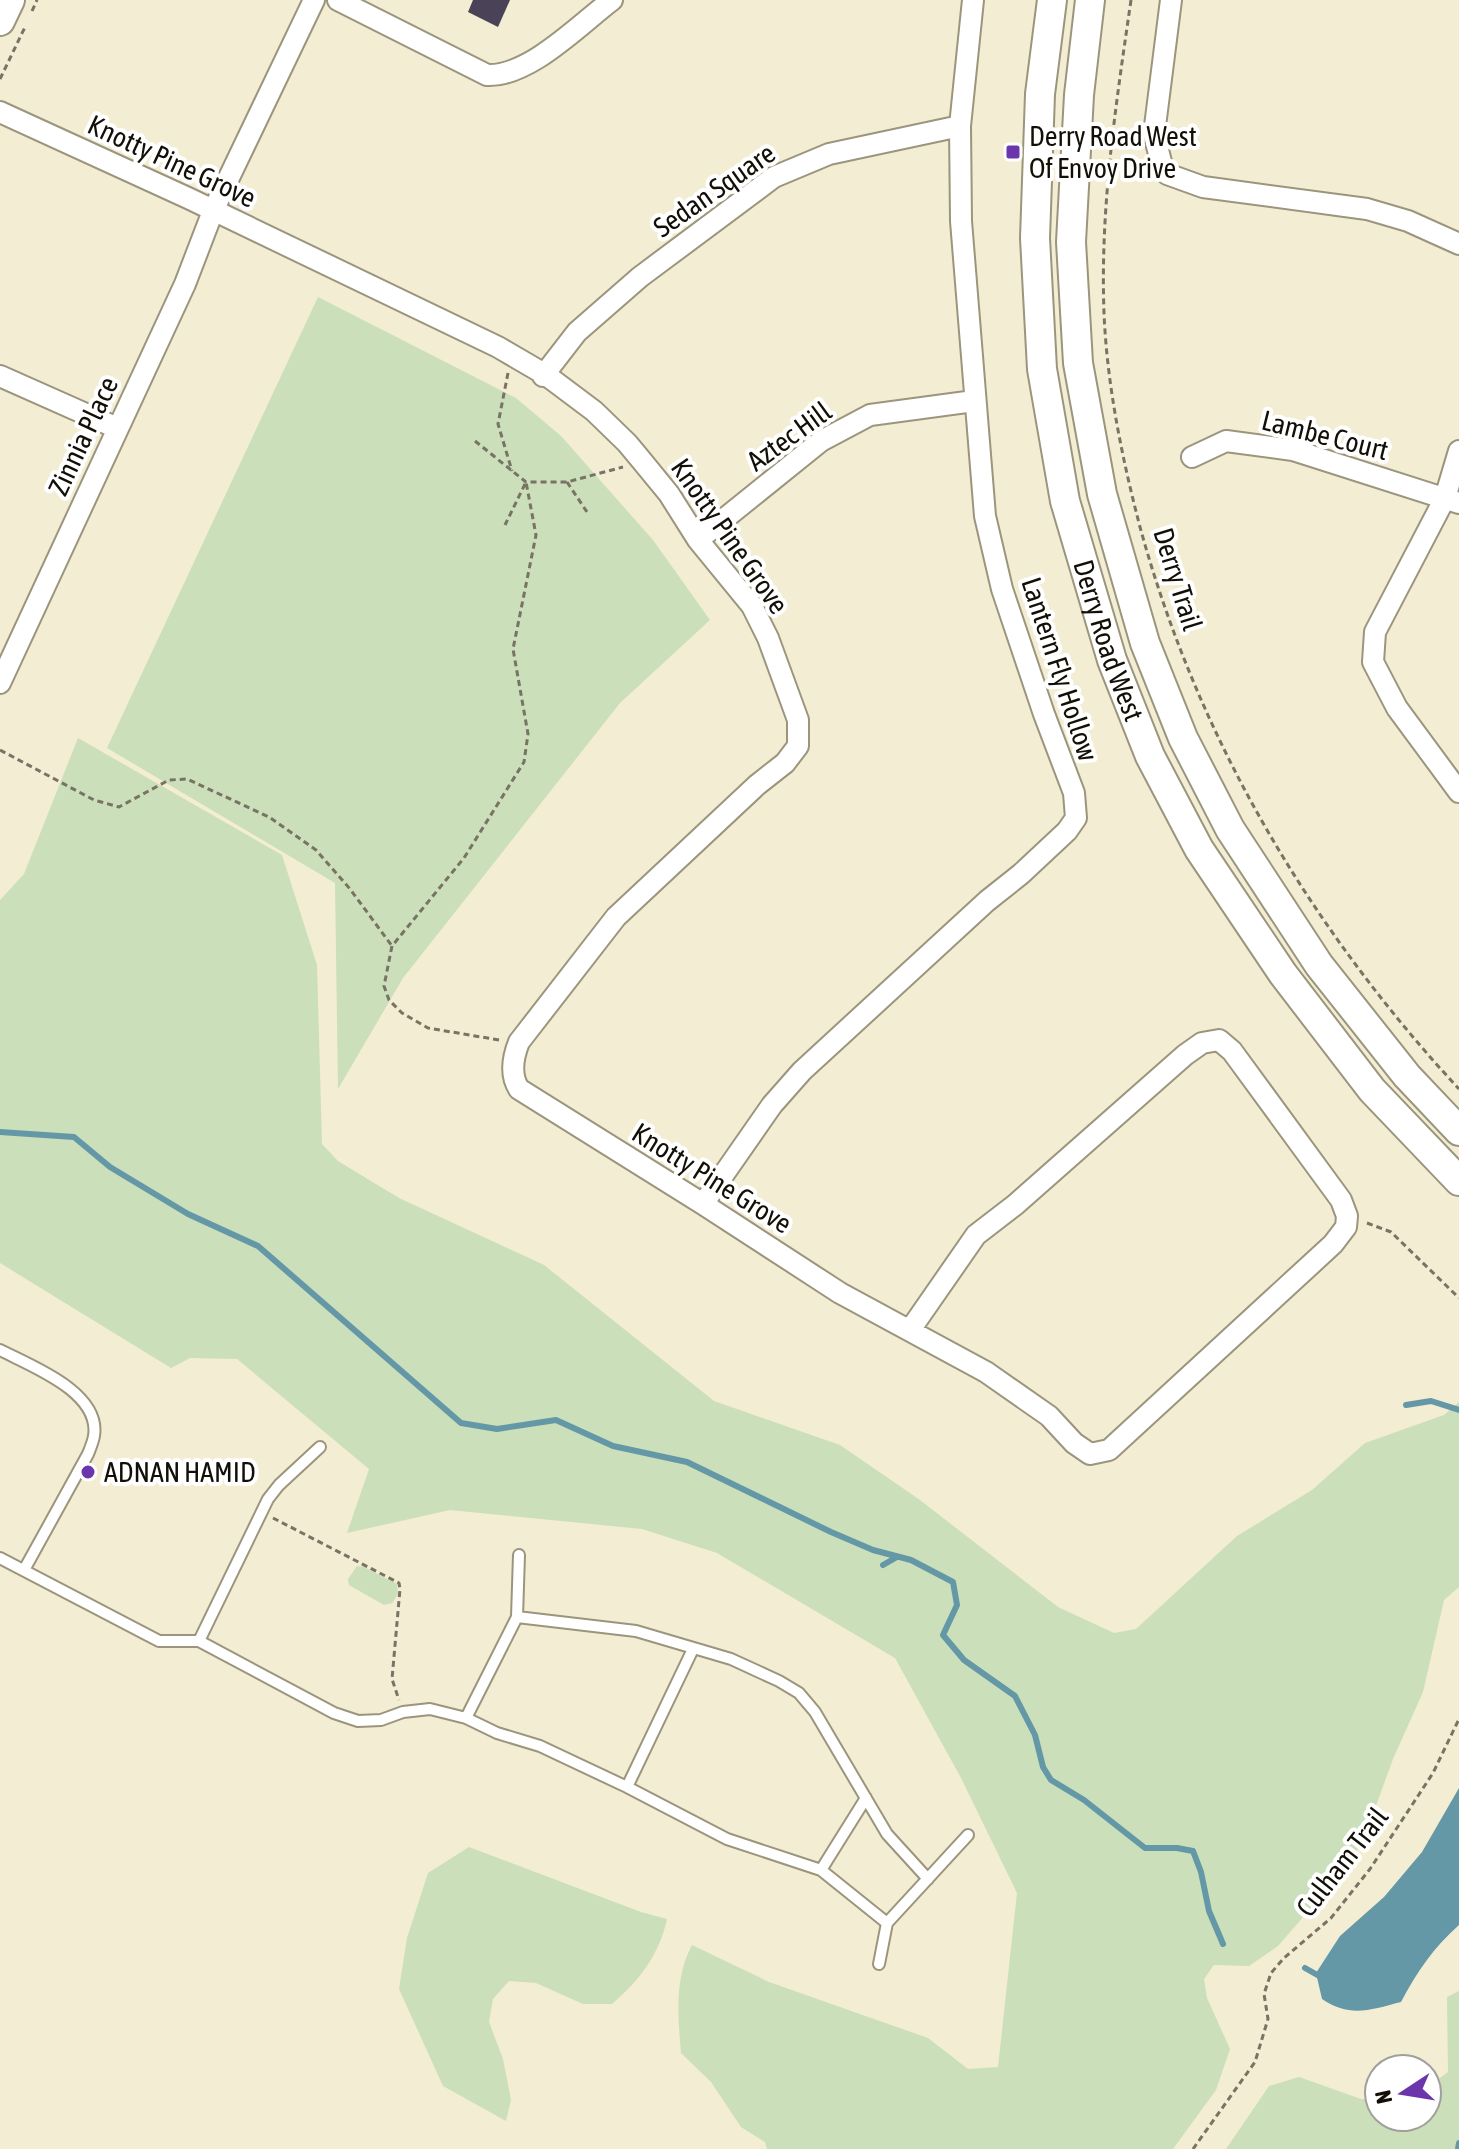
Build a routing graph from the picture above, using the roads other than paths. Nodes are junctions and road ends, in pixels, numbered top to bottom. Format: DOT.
graph roads {
  1 [pos="314,0"];
  2 [pos="338,0"];
  3 [pos="612,0"];
  4 [pos="973,0"];
  5 [pos="1052,0"];
  6 [pos="1090,0"];
  7 [pos="1171,0"];
  8 [pos="21,6"];
  9 [pos="13,23"];
  10 [pos="0,112"];
  11 [pos="960,126"];
  12 [pos="213,211"];
  13 [pos="1459,244"];
  14 [pos="0,376"];
  15 [pos="543,376"];
  16 [pos="974,401"];
  17 [pos="117,428"];
  18 [pos="1459,451"];
  19 [pos="1192,457"];
  20 [pos="1452,500"];
  21 [pos="698,540"];
  22 [pos="0,683"];
  23 [pos="1459,792"];
  24 [pos="1459,1131"];
  25 [pos="1459,1181"];
  26 [pos="703,1204"];
  27 [pos="910,1330"];
  28 [pos="0,1350"];
  29 [pos="320,1447"];
  30 [pos="519,1555"];
  31 [pos="0,1558"];
  32 [pos="24,1570"];
  33 [pos="517,1617"];
  34 [pos="199,1641"];
  35 [pos="693,1649"];
  36 [pos="466,1718"];
  37 [pos="627,1787"];
  38 [pos="866,1798"];
  39 [pos="968,1835"];
  40 [pos="821,1870"];
  41 [pos="928,1879"];
  42 [pos="887,1923"];
  43 [pos="879,1964"];
  1 -- 12 [label="street, Zinnia Place"];
  2 -- 3 [label="street"];
  4 -- 11 [label="street, Lantern Fly Hollow"];
  5 -- 25 [label="main road, Derry Road West"];
  6 -- 24 [label="main road, Derry Road West"];
  7 -- 13 [label="street"];
  8 -- 9 [label="main road"];
  10 -- 12 [label="street, Knotty Pine Grove"];
  11 -- 15 [label="street, Sedan Square"];
  11 -- 16 [label="street, Lantern Fly Hollow"];
  12 -- 15 [label="street, Knotty Pine Grove"];
  12 -- 17 [label="street, Zinnia Place"];
  14 -- 17 [label="street"];
  15 -- 21 [label="street, Knotty Pine Grove"];
  16 -- 21 [label="street, Aztec Hill"];
  16 -- 26 [label="street, Lantern Fly Hollow"];
  17 -- 22 [label="street, Zinnia Place"];
  18 -- 20 [label="street"];
  19 -- 20 [label="street, Lambe Court"];
  20 -- 23 [label="street"];
  21 -- 26 [label="street, Knotty Pine Grove"];
  26 -- 27 [label="street, Knotty Pine Grove"];
  27 -- 27 [label="street, Knotty Pine Grove"];
  28 -- 32 [label="lane"];
  29 -- 34 [label="lane"];
  30 -- 33 [label="lane"];
  31 -- 32 [label="lane"];
  32 -- 34 [label="lane"];
  33 -- 35 [label="lane"];
  33 -- 36 [label="lane"];
  34 -- 36 [label="lane"];
  35 -- 37 [label="lane"];
  35 -- 38 [label="lane"];
  36 -- 37 [label="lane"];
  37 -- 40 [label="lane"];
  38 -- 40 [label="lane"];
  38 -- 41 [label="lane"];
  39 -- 41 [label="lane"];
  40 -- 42 [label="lane"];
  41 -- 42 [label="lane"];
  42 -- 43 [label="lane"];
}
